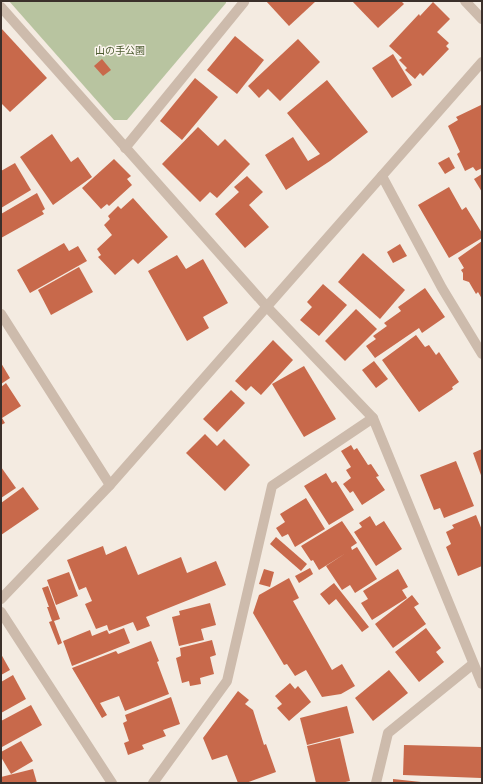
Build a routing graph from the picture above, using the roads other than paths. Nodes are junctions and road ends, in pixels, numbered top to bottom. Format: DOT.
graph roads {
  1 [pos="243,1"];
  2 [pos="465,1"];
  3 [pos="1,7"];
  4 [pos="482,19"];
  5 [pos="482,62"];
  6 [pos="125,148"];
  7 [pos="382,176"];
  8 [pos="267,307"];
  9 [pos="1,314"];
  10 [pos="482,354"];
  11 [pos="372,418"];
  12 [pos="110,485"];
  13 [pos="1,599"];
  14 [pos="1,612"];
  15 [pos="473,664"];
  16 [pos="482,684"];
  17 [pos="112,783"];
  18 [pos="152,783"];
  19 [pos="376,783"];
  1 -- 6 [label="street"];
  2 -- 4 [label="street"];
  3 -- 6 [label="street"];
  5 -- 7 [label="street"];
  6 -- 8 [label="street"];
  7 -- 8 [label="street"];
  7 -- 10 [label="street"];
  8 -- 11 [label="street"];
  8 -- 12 [label="street"];
  9 -- 12 [label="street"];
  11 -- 15 [label="street"];
  11 -- 18 [label="street"];
  12 -- 13 [label="street"];
  14 -- 17 [label="street"];
  15 -- 16 [label="street"];
  15 -- 19 [label="street"];
}
